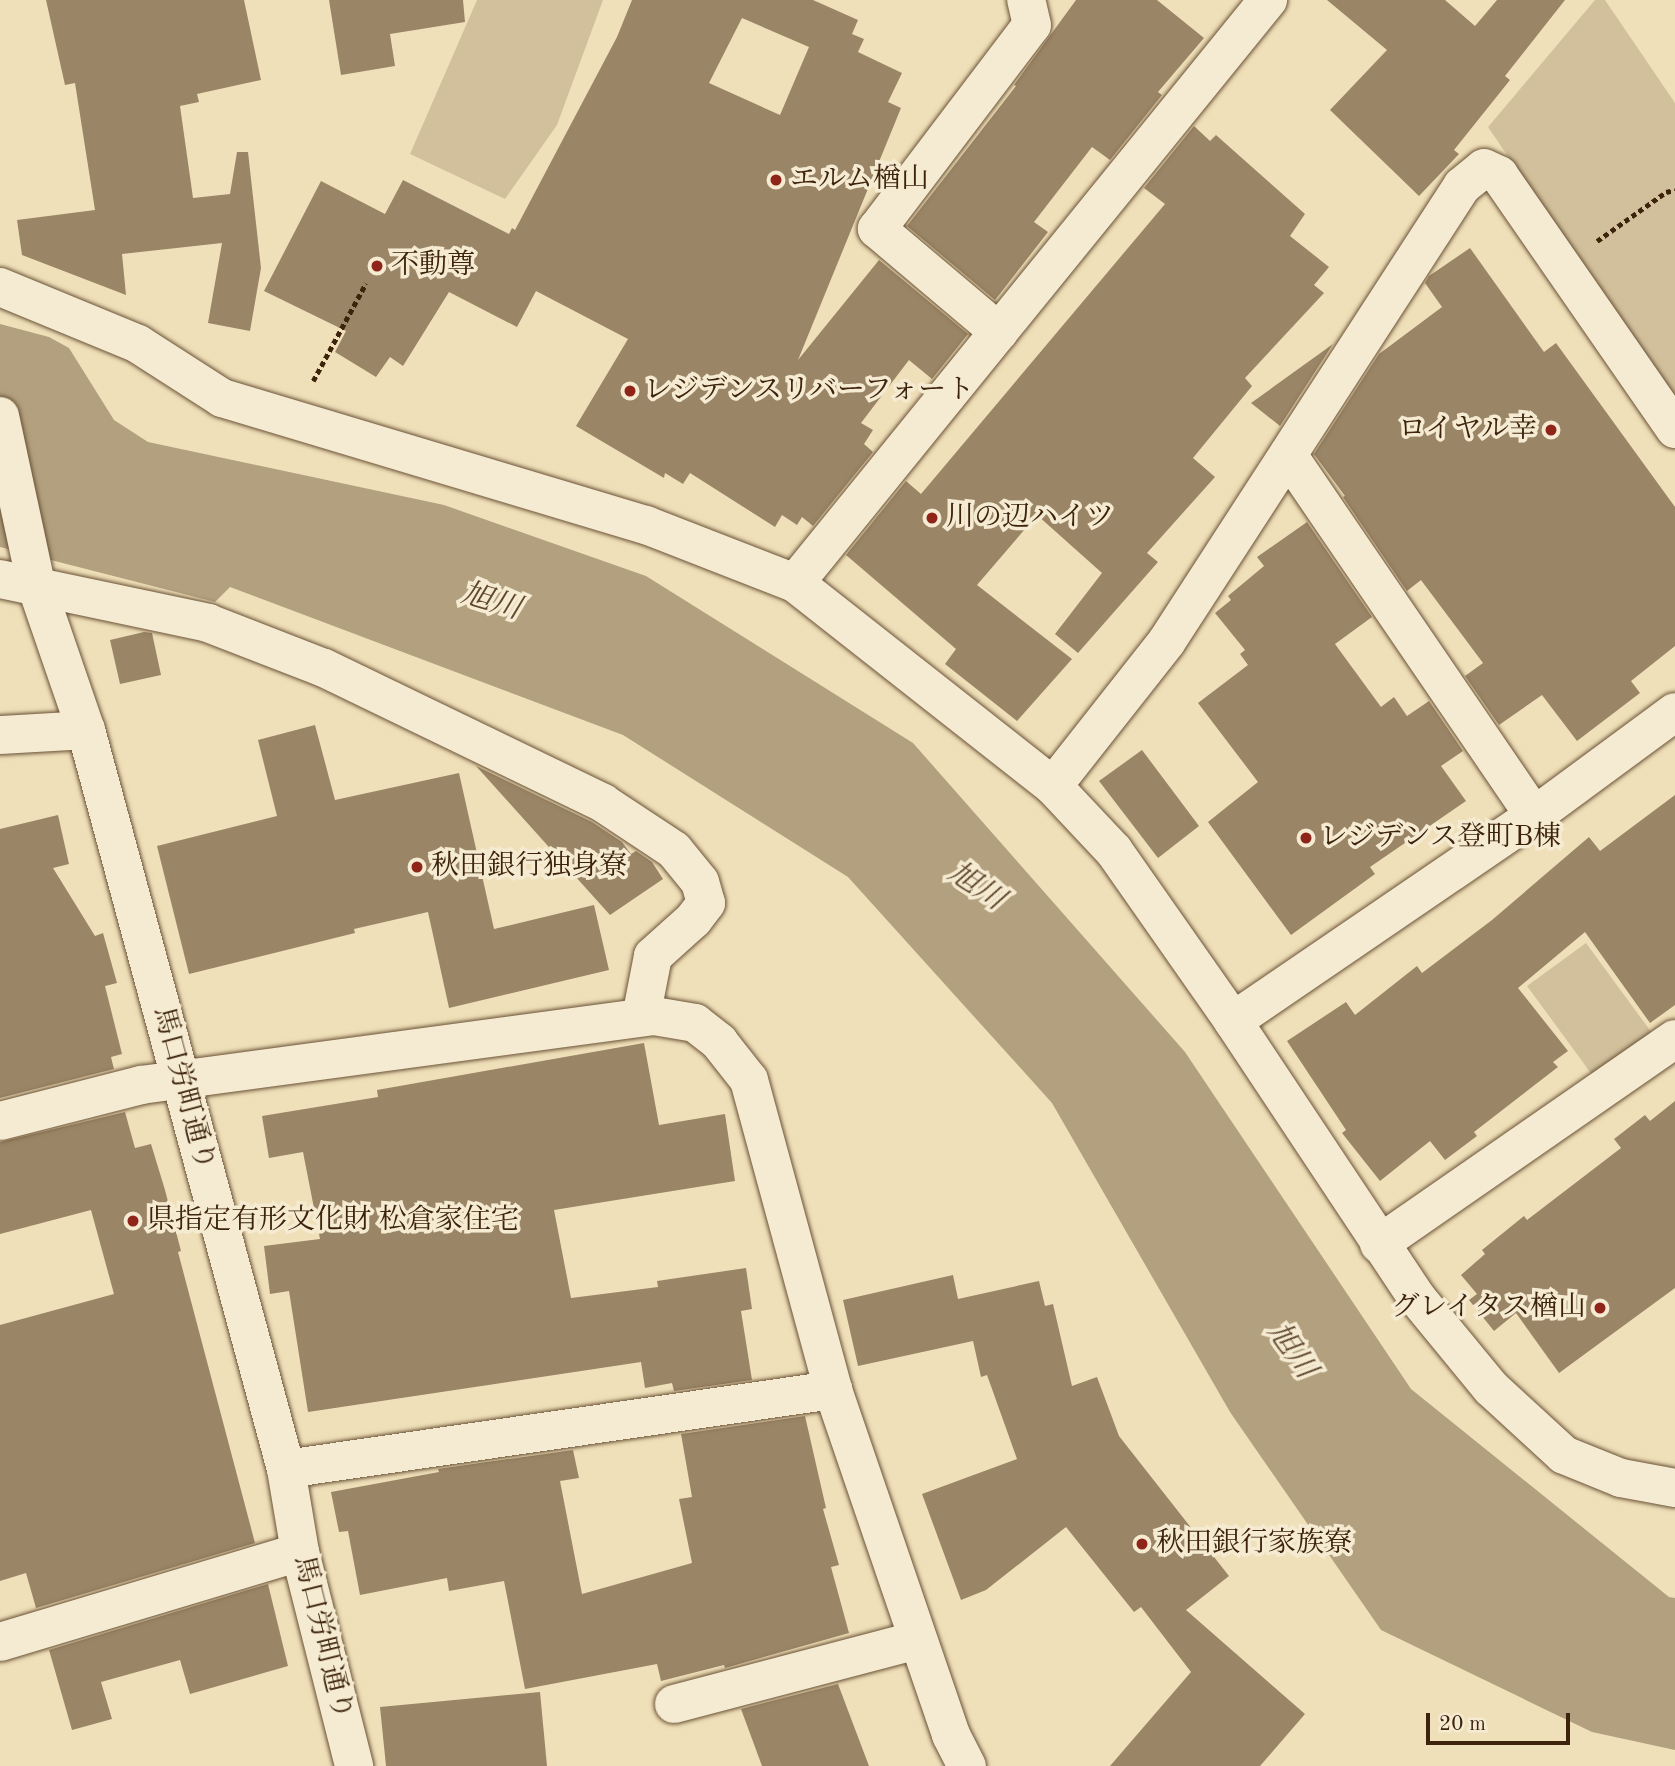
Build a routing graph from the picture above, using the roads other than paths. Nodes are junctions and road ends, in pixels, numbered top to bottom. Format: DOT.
graph roads {
  1 [pos="1026,0"];
  2 [pos="1268,0"];
  3 [pos="0,287"];
  4 [pos="999,332"];
  5 [pos="0,416"];
  6 [pos="1675,429"];
  7 [pos="1288,455"];
  8 [pos="22,576"];
  9 [pos="795,583"];
  10 [pos="1675,712"];
  11 [pos="86,730"];
  12 [pos="0,736"];
  13 [pos="1053,786"];
  14 [pos="1534,816"];
  15 [pos="641,1017"];
  16 [pos="1233,1021"];
  17 [pos="1675,1040"];
  18 [pos="181,1080"];
  19 [pos="0,1121"];
  20 [pos="1379,1244"];
  21 [pos="833,1390"];
  22 [pos="286,1469"];
  23 [pos="1675,1488"];
  24 [pos="300,1552"];
  25 [pos="918,1640"];
  26 [pos="0,1642"];
  27 [pos="674,1704"];
  28 [pos="354,1766"];
  29 [pos="967,1766"];
  1 -- 4 [label="street"];
  2 -- 4 [label="street"];
  3 -- 9 [label="street"];
  4 -- 9 [label="street"];
  5 -- 8 [label="street, 馬口労町通り"];
  6 -- 7 [label="street"];
  7 -- 13 [label="street"];
  7 -- 14 [label="street"];
  8 -- 11 [label="street, 馬口労町通り"];
  8 -- 15 [label="street"];
  9 -- 13 [label="street"];
  10 -- 14 [label="street"];
  11 -- 12 [label="street"];
  11 -- 18 [label="street, 馬口労町通り"];
  13 -- 16 [label="street"];
  14 -- 16 [label="street"];
  15 -- 18 [label="street"];
  15 -- 21 [label="street"];
  16 -- 20 [label="street"];
  17 -- 20 [label="street"];
  18 -- 19 [label="street"];
  18 -- 22 [label="street, 馬口労町通り"];
  20 -- 23 [label="street"];
  21 -- 22 [label="street"];
  21 -- 25 [label="street"];
  22 -- 24 [label="street, 馬口労町通り"];
  24 -- 26 [label="street"];
  24 -- 28 [label="street, 馬口労町通り"];
  25 -- 27 [label="street"];
  25 -- 29 [label="street"];
}
